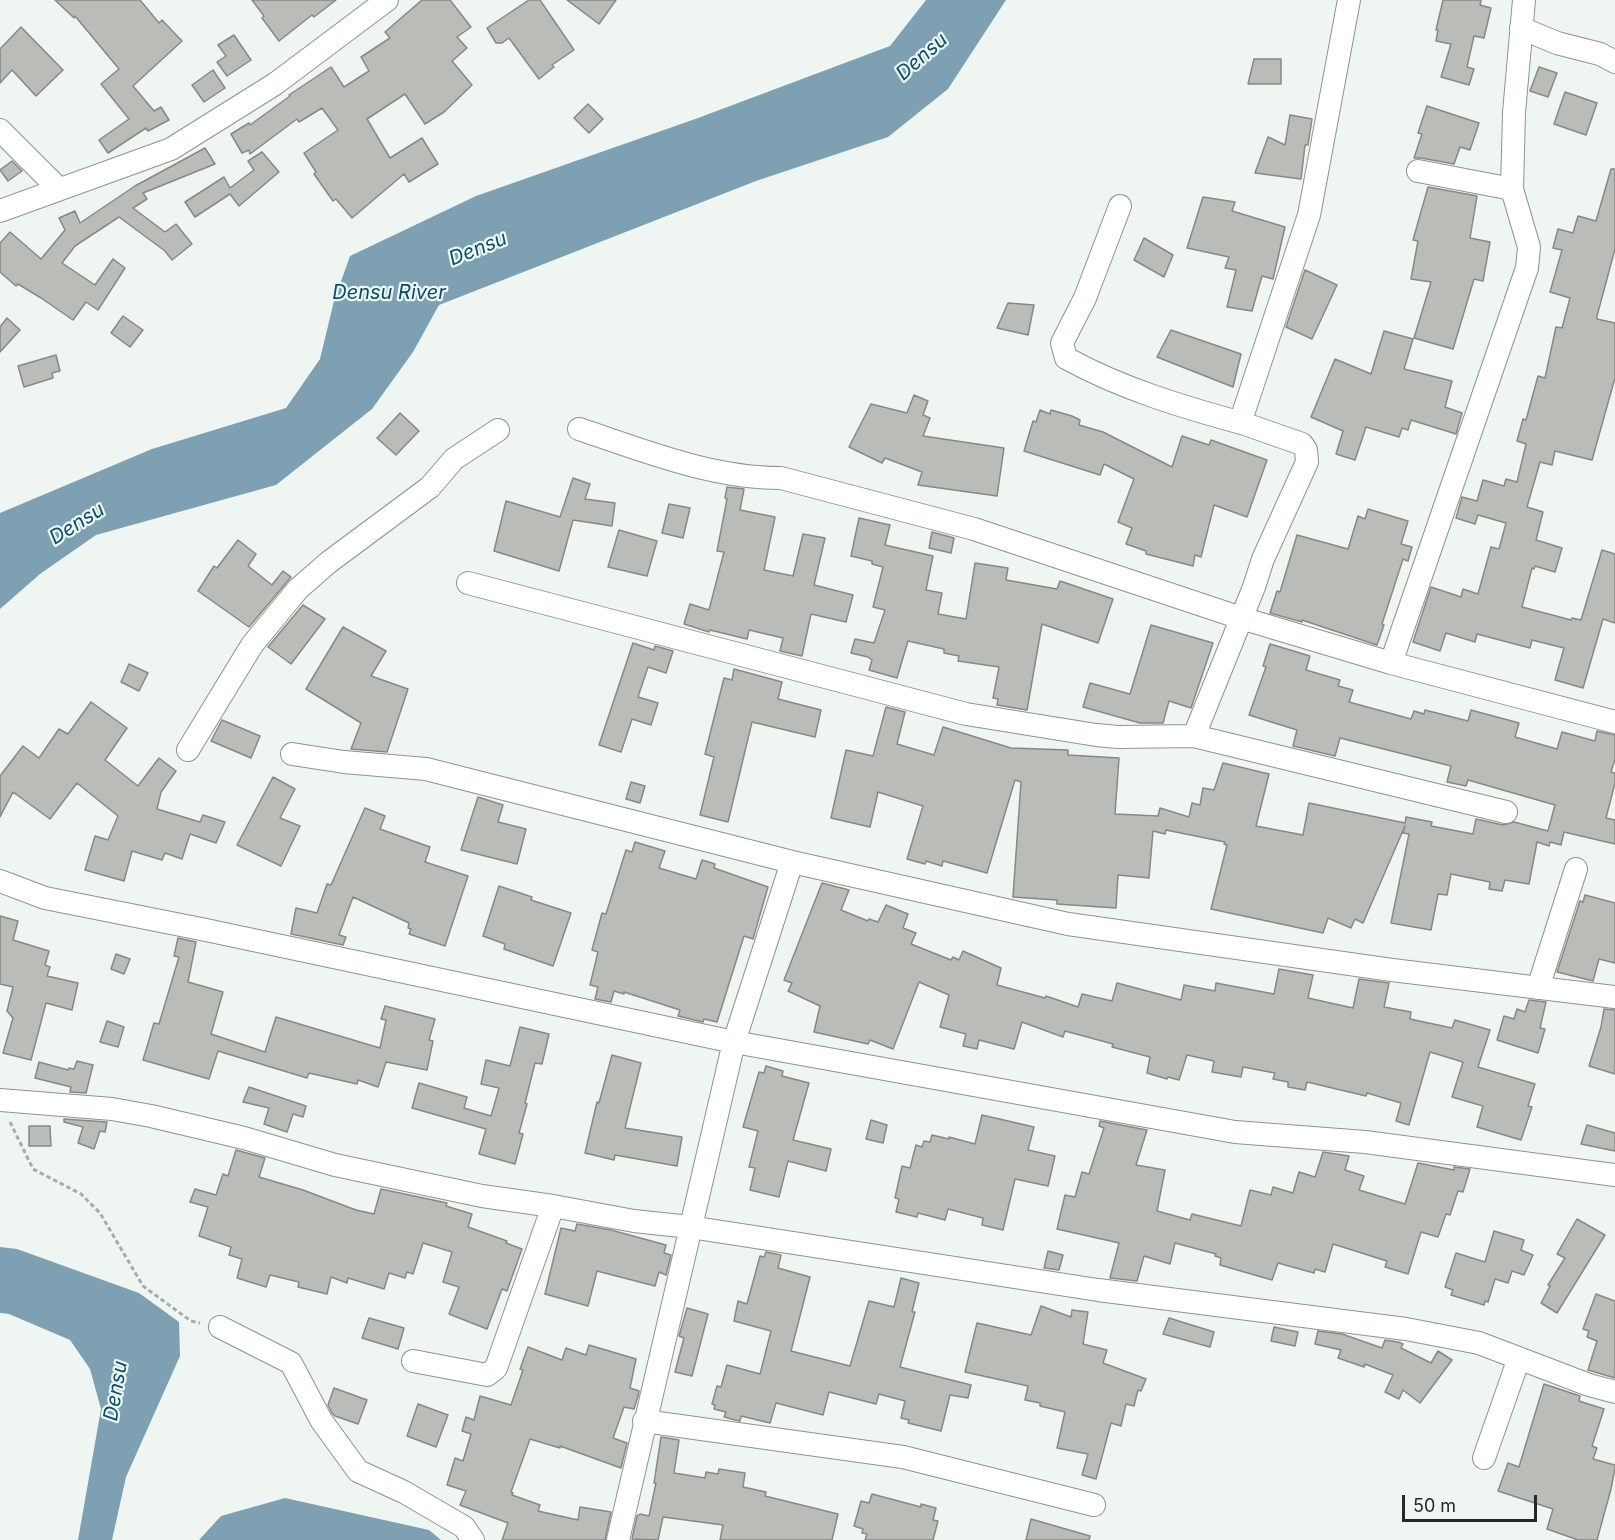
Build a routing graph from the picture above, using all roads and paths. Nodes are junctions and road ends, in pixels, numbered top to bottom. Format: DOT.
graph roads {
  1 [pos="387,0"];
  2 [pos="1349,0"];
  3 [pos="1524,0"];
  4 [pos="1521,28"];
  5 [pos="1615,62"];
  6 [pos="0,130"];
  7 [pos="1418,171"];
  8 [pos="59,189"];
  9 [pos="1512,189"];
  10 [pos="1120,206"];
  11 [pos="0,210"];
  12 [pos="1245,424"];
  13 [pos="579,429"];
  14 [pos="498,430"];
  15 [pos="468,584"];
  16 [pos="1241,618"];
  17 [pos="1391,663"];
  18 [pos="1615,722"];
  19 [pos="1194,736"];
  20 [pos="189,750"];
  21 [pos="292,754"];
  22 [pos="1506,812"];
  23 [pos="792,862"];
  24 [pos="1576,869"];
  25 [pos="0,881"];
  26 [pos="1538,988"];
  27 [pos="1615,997"];
  28 [pos="734,1041"];
  29 [pos="4,1110"];
  30 [pos="1615,1175"];
  31 [pos="553,1206"];
  32 [pos="690,1227"];
  33 [pos="220,1327"];
  34 [pos="1519,1358"];
  35 [pos="413,1361"];
  36 [pos="1615,1392"];
  37 [pos="644,1421"];
  38 [pos="1484,1458"];
  39 [pos="1094,1505"];
  40 [pos="473,1540"];
  41 [pos="618,1540"];
  1 -- 8 [label="street"];
  2 -- 12 [label="street"];
  3 -- 4 [label="street"];
  4 -- 5 [label="street"];
  4 -- 9 [label="street"];
  6 -- 8 [label="street"];
  7 -- 9 [label="street"];
  8 -- 11 [label="street"];
  9 -- 17 [label="street"];
  10 -- 12 [label="street"];
  12 -- 16 [label="street"];
  13 -- 16 [label="street"];
  14 -- 20 [label="street"];
  15 -- 19 [label="street"];
  16 -- 17 [label="street"];
  16 -- 19 [label="street"];
  17 -- 18 [label="street"];
  19 -- 22 [label="street"];
  21 -- 23 [label="street"];
  23 -- 26 [label="street"];
  23 -- 28 [label="street"];
  24 -- 26 [label="street"];
  25 -- 28 [label="street"];
  26 -- 27 [label="street"];
  28 -- 30 [label="street"];
  28 -- 32 [label="street"];
  29 -- 31 [label="street"];
  29 -- 33 [label="path"];
  31 -- 32 [label="street"];
  31 -- 35 [label="street"];
  32 -- 34 [label="street"];
  32 -- 37 [label="street"];
  33 -- 40 [label="street"];
  34 -- 36 [label="street"];
  34 -- 38 [label="street"];
  37 -- 39 [label="street"];
  37 -- 41 [label="street"];
}
